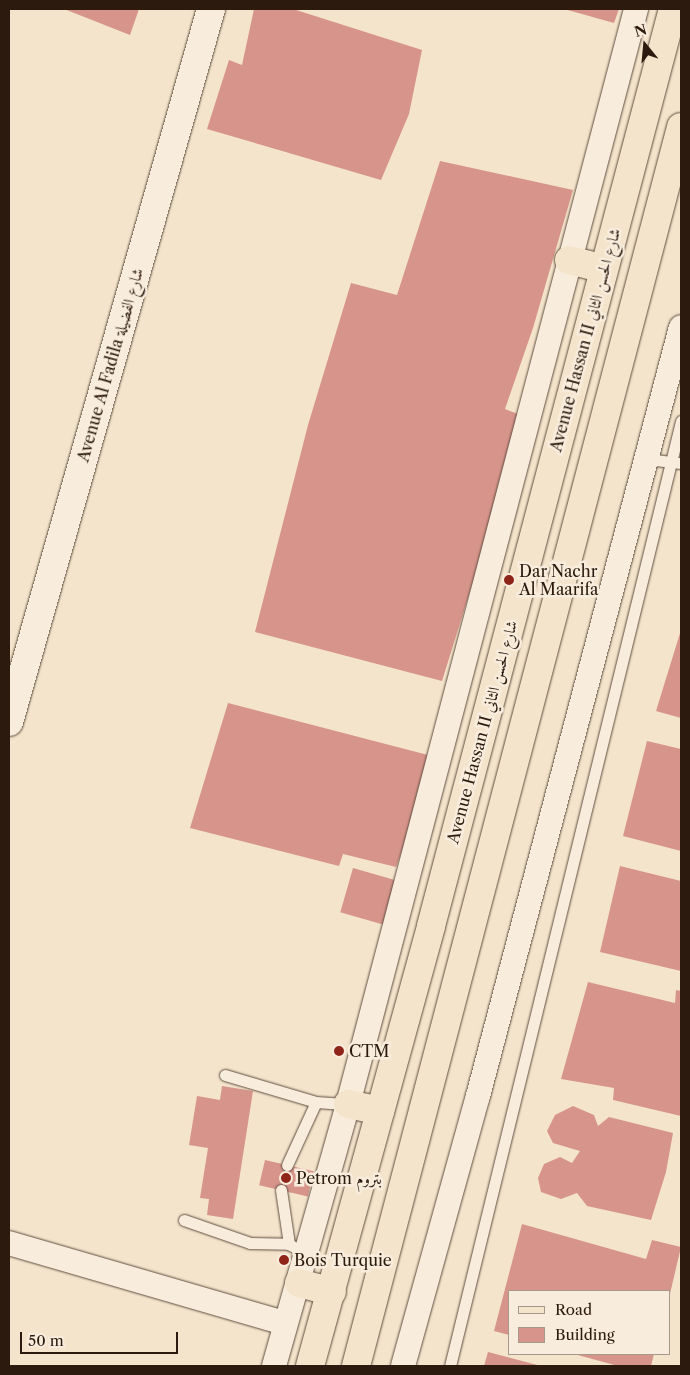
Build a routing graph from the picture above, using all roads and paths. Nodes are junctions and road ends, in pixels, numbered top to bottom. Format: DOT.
graph roads {
  1 [pos="211,9"];
  2 [pos="636,9"];
  3 [pos="673,9"];
  4 [pos="681,127"];
  5 [pos="570,260"];
  6 [pos="604,269"];
  7 [pos="679,342"];
  8 [pos="681,420"];
  9 [pos="648,459"];
  10 [pos="676,462"];
  11 [pos="9,722"];
  12 [pos="225,1075"];
  13 [pos="316,1102"];
  14 [pos="348,1104"];
  15 [pos="380,1111"];
  16 [pos="287,1165"];
  17 [pos="281,1190"];
  18 [pos="184,1220"];
  19 [pos="9,1244"];
  20 [pos="298,1249"];
  21 [pos="299,1283"];
  22 [pos="332,1292"];
  23 [pos="285,1323"];
  24 [pos="274,1366"];
  25 [pos="310,1366"];
  26 [pos="356,1366"];
  27 [pos="402,1366"];
  28 [pos="450,1366"];
  1 -- 11 [label="street, Avenue Al Fadila شارع الفضيلة"];
  2 -- 5 [label="street"];
  3 -- 6 [label="main road, Avenue Hassan II شارع الحسن الثاني"];
  4 -- 26 [label="main road"];
  5 -- 6 [label="main road"];
  5 -- 14 [label="street"];
  6 -- 15 [label="main road, Avenue Hassan II شارع الحسن الثاني"];
  7 -- 9 [label="street"];
  8 -- 10 [label="lane"];
  9 -- 10 [label="lane"];
  9 -- 27 [label="street"];
  10 -- 28 [label="lane"];
  12 -- 13 [label="lane"];
  13 -- 14 [label="lane"];
  13 -- 16 [label="lane"];
  14 -- 15 [label="main road"];
  14 -- 20 [label="street"];
  15 -- 22 [label="main road, Avenue Hassan II شارع الحسن الثاني"];
  17 -- 20 [label="lane"];
  18 -- 20 [label="lane"];
  19 -- 23 [label="street"];
  20 -- 21 [label="street"];
  21 -- 22 [label="main road"];
  21 -- 23 [label="street"];
  22 -- 25 [label="main road, Avenue Hassan II شارع الحسن الثاني"];
  23 -- 24 [label="street"];
}
